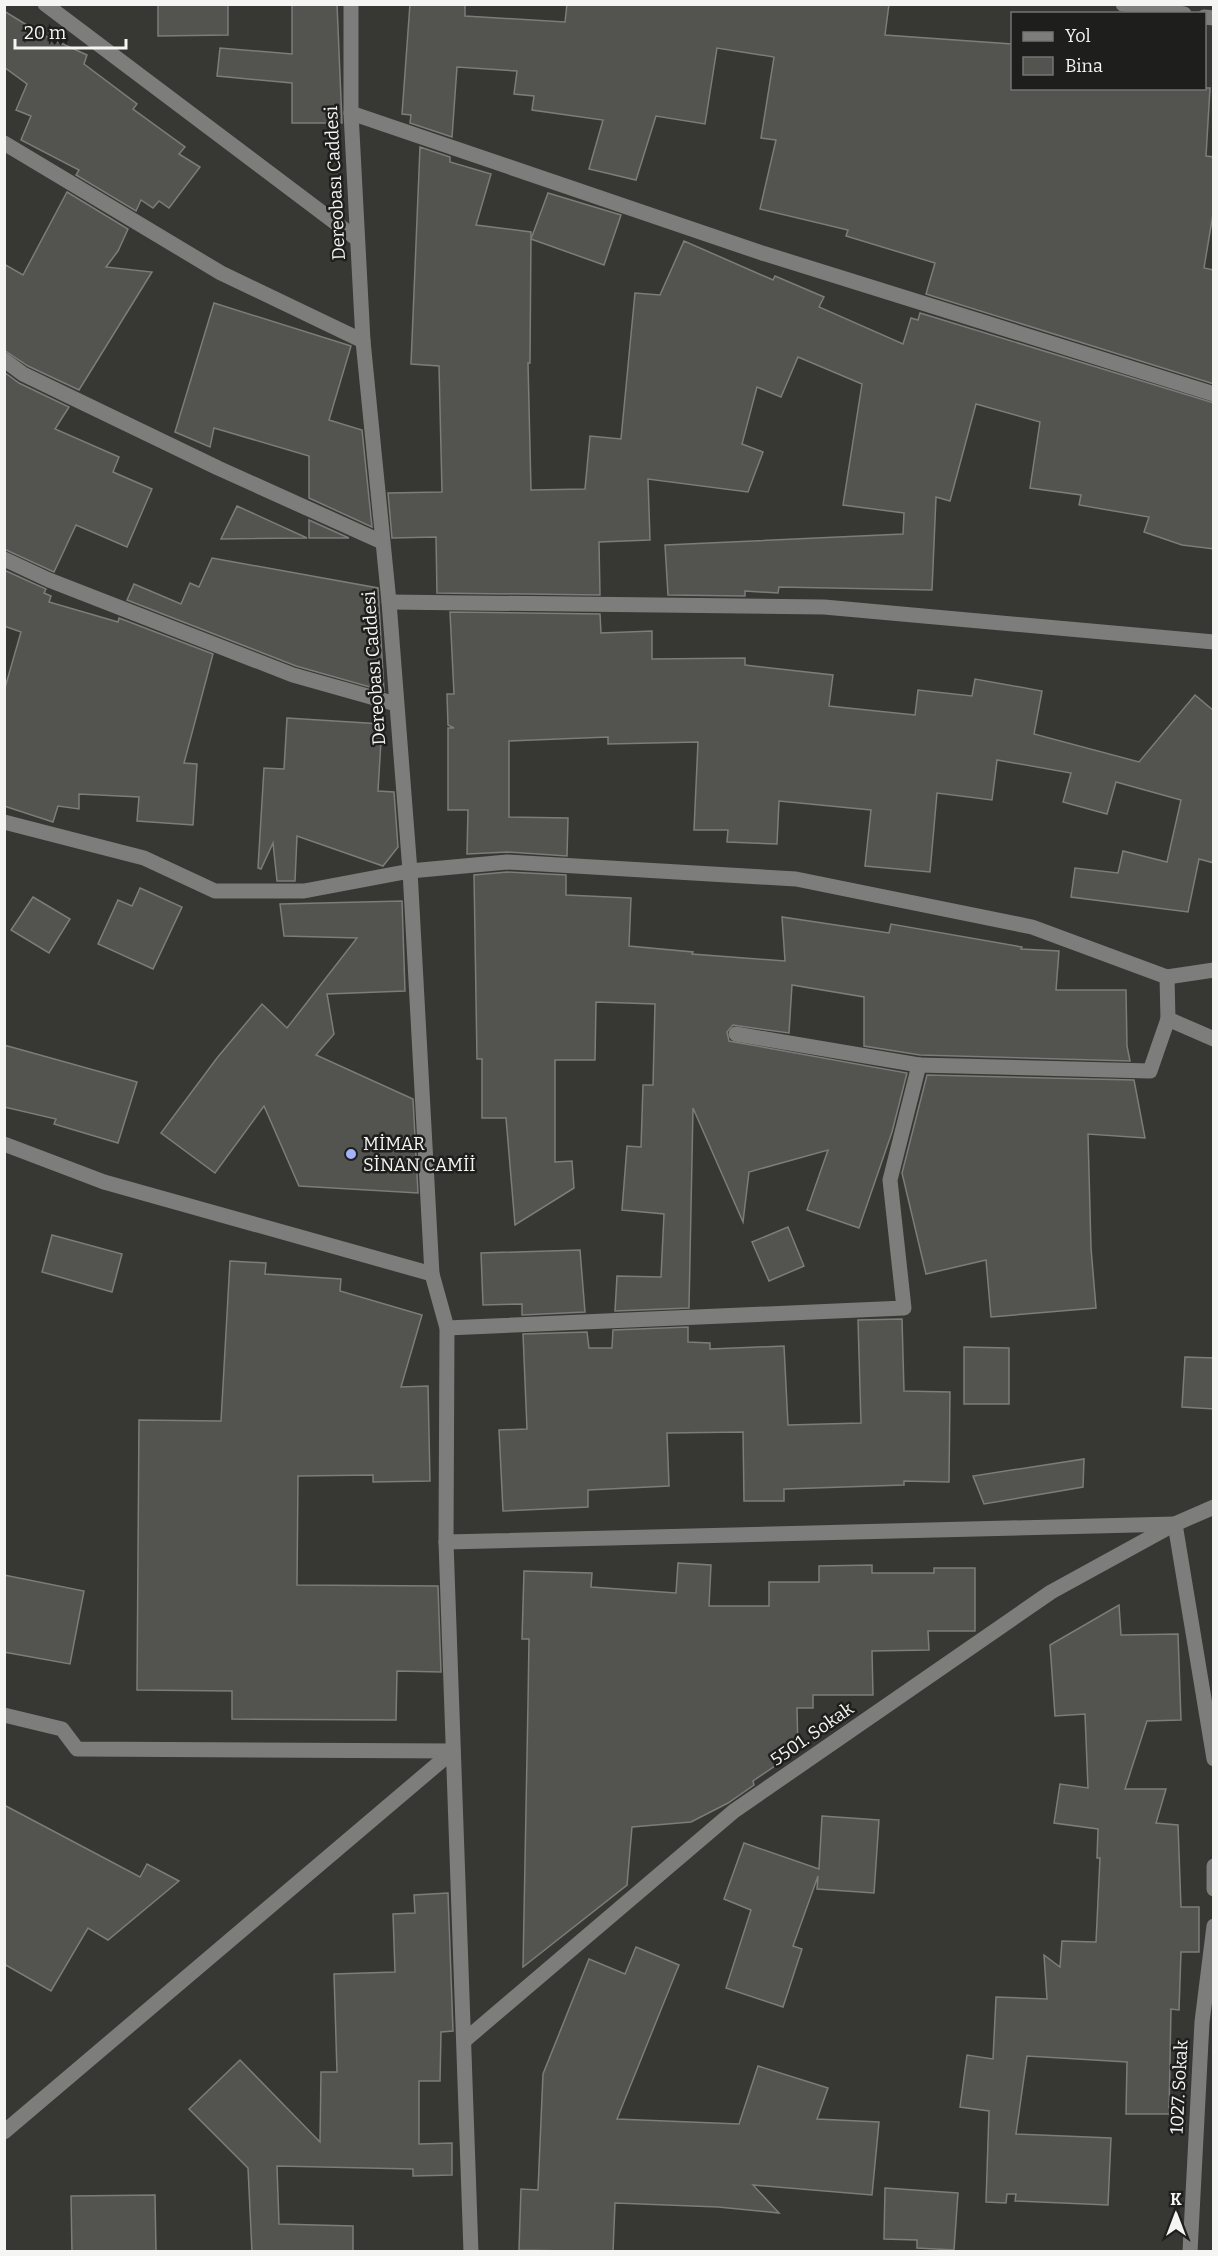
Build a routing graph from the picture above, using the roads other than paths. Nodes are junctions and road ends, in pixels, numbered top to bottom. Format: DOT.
graph roads {
  1 [pos="45,4"];
  2 [pos="351,4"];
  3 [pos="1123,4"];
  4 [pos="1213,4"];
  5 [pos="1172,12"];
  6 [pos="1214,12"];
  7 [pos="351,113"];
  8 [pos="4,143"];
  9 [pos="357,240"];
  10 [pos="363,341"];
  11 [pos="4,360"];
  12 [pos="1214,394"];
  13 [pos="382,542"];
  14 [pos="4,559"];
  15 [pos="389,603"];
  16 [pos="1214,642"];
  17 [pos="396,704"];
  18 [pos="4,822"];
  19 [pos="410,871"];
  20 [pos="1214,970"];
  21 [pos="1167,977"];
  22 [pos="1168,1019"];
  23 [pos="736,1034"];
  24 [pos="1214,1040"];
  25 [pos="919,1065"];
  26 [pos="4,1144"];
  27 [pos="432,1274"];
  28 [pos="447,1328"];
  29 [pos="1214,1507"];
  30 [pos="1175,1524"];
  31 [pos="446,1542"];
  32 [pos="4,1714"];
  33 [pos="453,1751"];
  34 [pos="1214,1759"];
  35 [pos="1214,1866"];
  36 [pos="1214,1888"];
  37 [pos="1214,1926"];
  38 [pos="465,2040"];
  39 [pos="4,2132"];
  40 [pos="471,2252"];
  41 [pos="1190,2252"];
  1 -- 9 [label="street"];
  2 -- 7 [label="street, Dereobası Caddesi"];
  3 -- 5 [label="street"];
  4 -- 6 [label="street"];
  7 -- 9 [label="street, Dereobası Caddesi"];
  7 -- 12 [label="street"];
  8 -- 10 [label="street"];
  9 -- 10 [label="street, Dereobası Caddesi"];
  10 -- 13 [label="street, Dereobası Caddesi"];
  11 -- 13 [label="street"];
  13 -- 15 [label="street, Dereobası Caddesi"];
  14 -- 17 [label="street"];
  15 -- 16 [label="street"];
  15 -- 17 [label="street, Dereobası Caddesi"];
  17 -- 19 [label="street, Dereobası Caddesi"];
  18 -- 19 [label="street"];
  19 -- 21 [label="street"];
  19 -- 27 [label="street, Dereobası Caddesi"];
  20 -- 21 [label="street"];
  21 -- 22 [label="street"];
  22 -- 24 [label="street"];
  22 -- 25 [label="street"];
  23 -- 25 [label="street"];
  25 -- 28 [label="street"];
  26 -- 27 [label="street"];
  27 -- 28 [label="street, Dereobası Caddesi"];
  28 -- 31 [label="street, Dereobası Caddesi"];
  29 -- 30 [label="street, 5501. Sokak"];
  30 -- 31 [label="street"];
  30 -- 34 [label="street"];
  30 -- 38 [label="street, 5501. Sokak"];
  31 -- 33 [label="street, Dereobası Caddesi"];
  32 -- 33 [label="street"];
  33 -- 38 [label="street, Dereobası Caddesi"];
  33 -- 39 [label="street"];
  35 -- 36 [label="street"];
  37 -- 41 [label="street, 1027. Sokak"];
  38 -- 40 [label="street, Dereobası Caddesi"];
}
